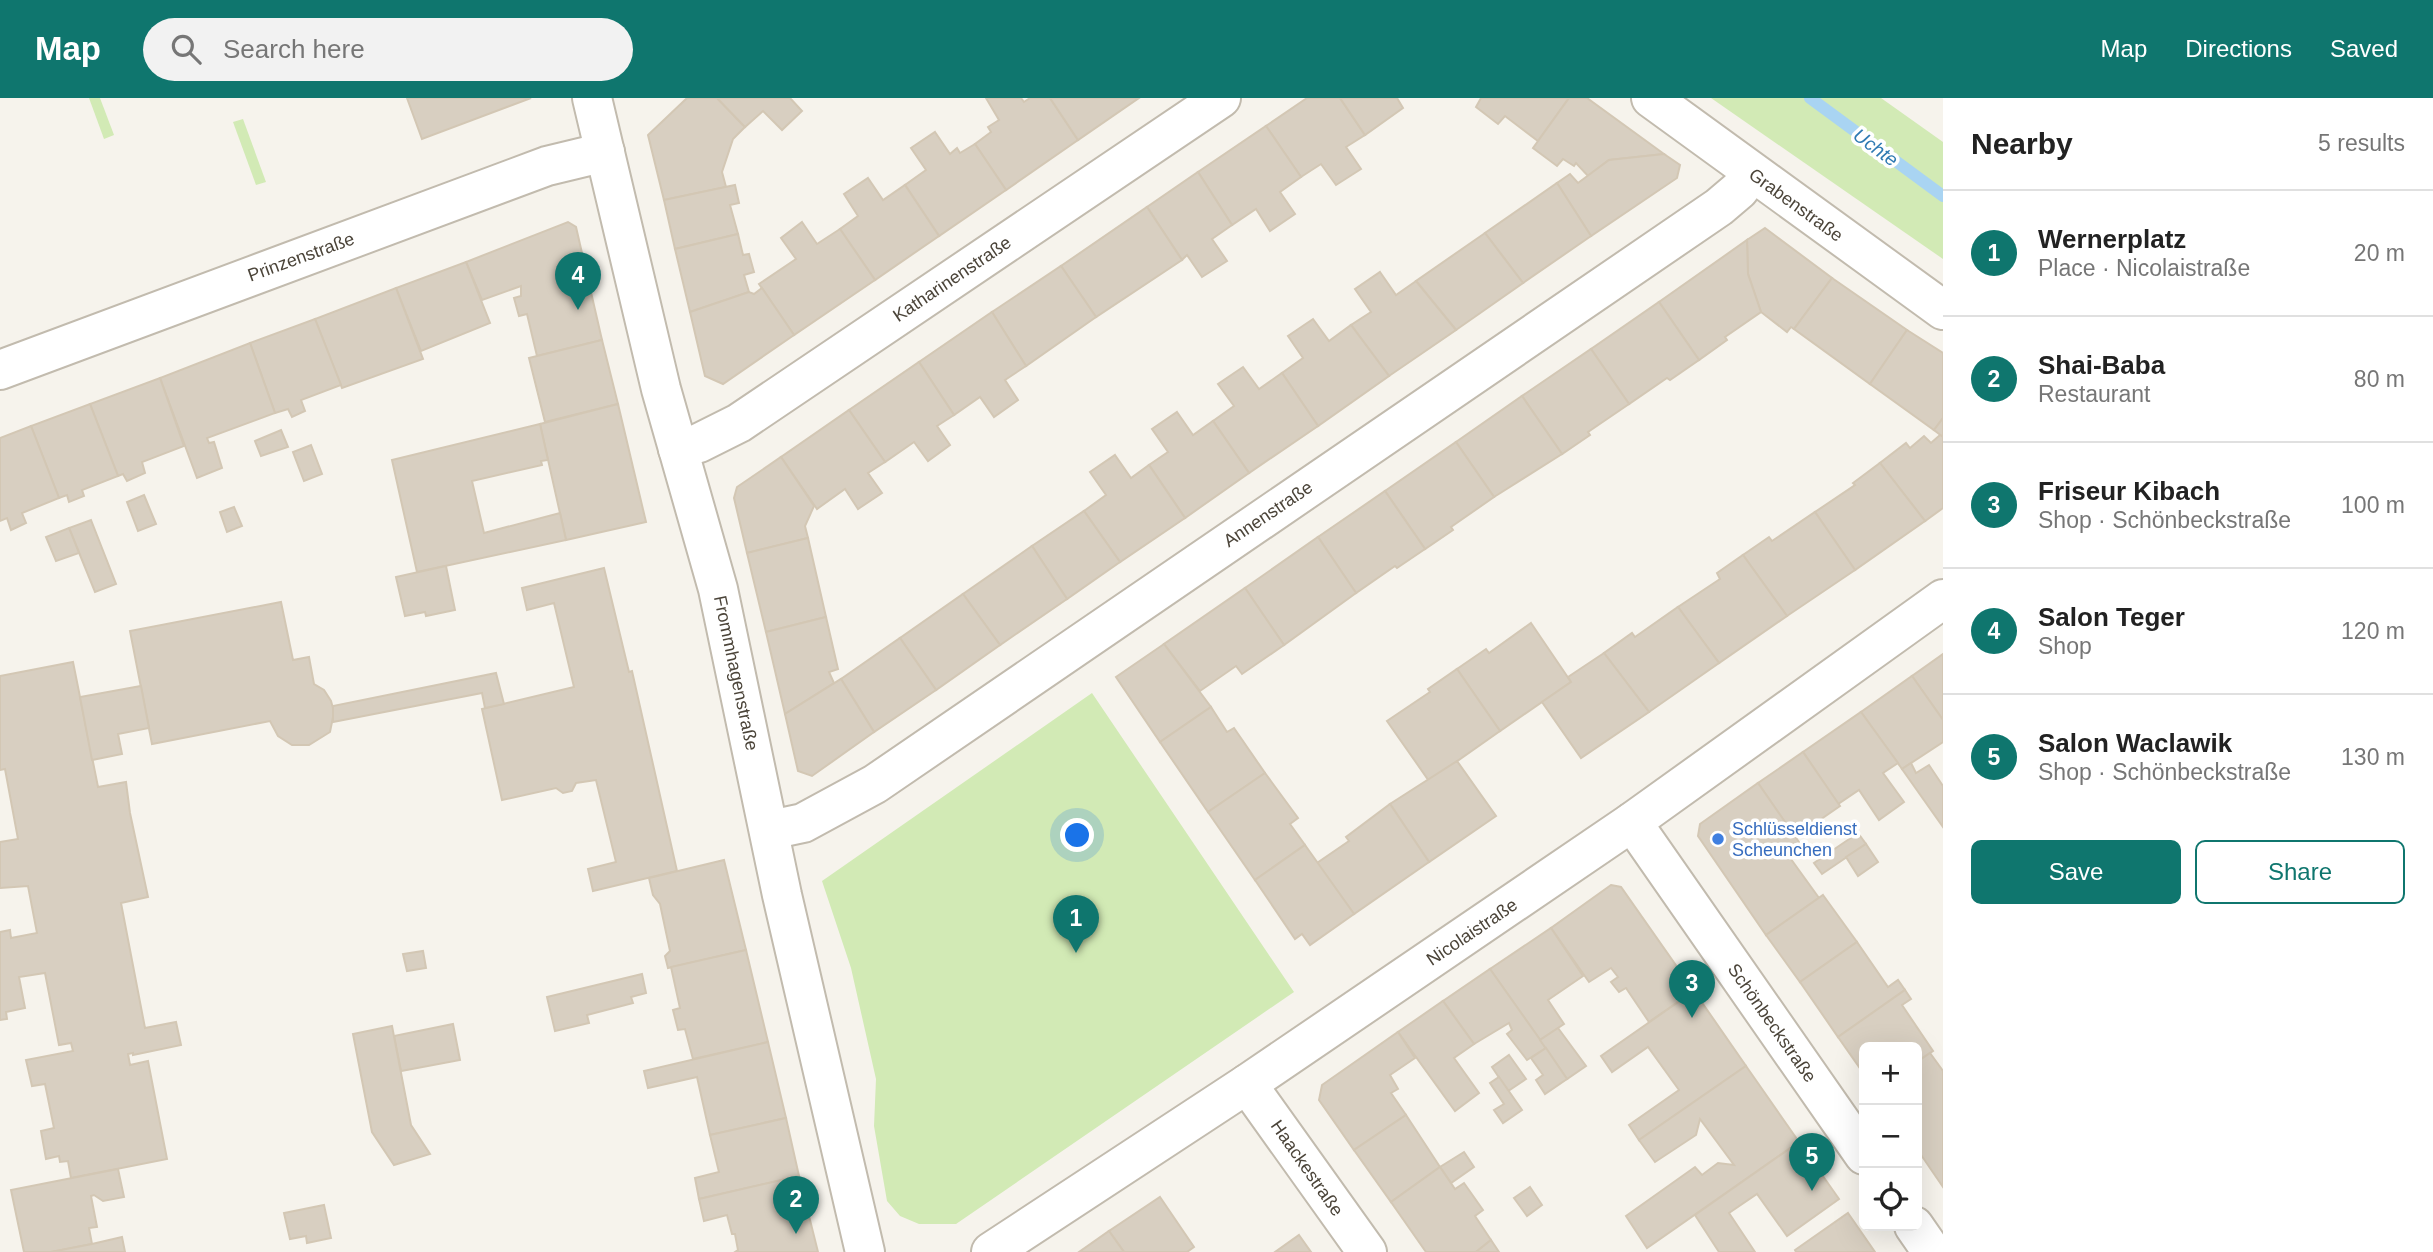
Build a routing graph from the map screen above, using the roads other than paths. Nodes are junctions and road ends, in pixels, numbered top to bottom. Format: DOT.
graph roads {
  1 [pos="592,98"];
  2 [pos="1221,98"];
  3 [pos="1651,98"];
  4 [pos="605,152"];
  5 [pos="1752,173"];
  6 [pos="1943,310"];
  7 [pos="0,370"];
  8 [pos="678,449"];
  9 [pos="1943,598"];
  10 [pos="1632,822"];
  11 [pos="770,831"];
  12 [pos="1247,1084"];
  13 [pos="1859,1148"];
  14 [pos="1917,1231"];
  15 [pos="865,1252"];
  16 [pos="991,1252"];
  17 [pos="1367,1252"];
  18 [pos="1932,1252"];
  1 -- 4 [label="street, Frommhagenstraße"];
  2 -- 8 [label="street, Katharinenstraße"];
  3 -- 5 [label="street, Grabenstraße"];
  4 -- 7 [label="street, Prinzenstraße"];
  4 -- 8 [label="street, Frommhagenstraße"];
  5 -- 6 [label="street, Grabenstraße"];
  5 -- 11 [label="street, Annenstraße"];
  8 -- 11 [label="street, Frommhagenstraße"];
  9 -- 10 [label="street, Nicolaistraße"];
  10 -- 12 [label="street, Nicolaistraße"];
  10 -- 13 [label="street, Schönbeckstraße"];
  11 -- 15 [label="street, Frommhagenstraße"];
  12 -- 16 [label="street, Nicolaistraße"];
  12 -- 17 [label="street, Haackestraße"];
  14 -- 18 [label="street"];
}
